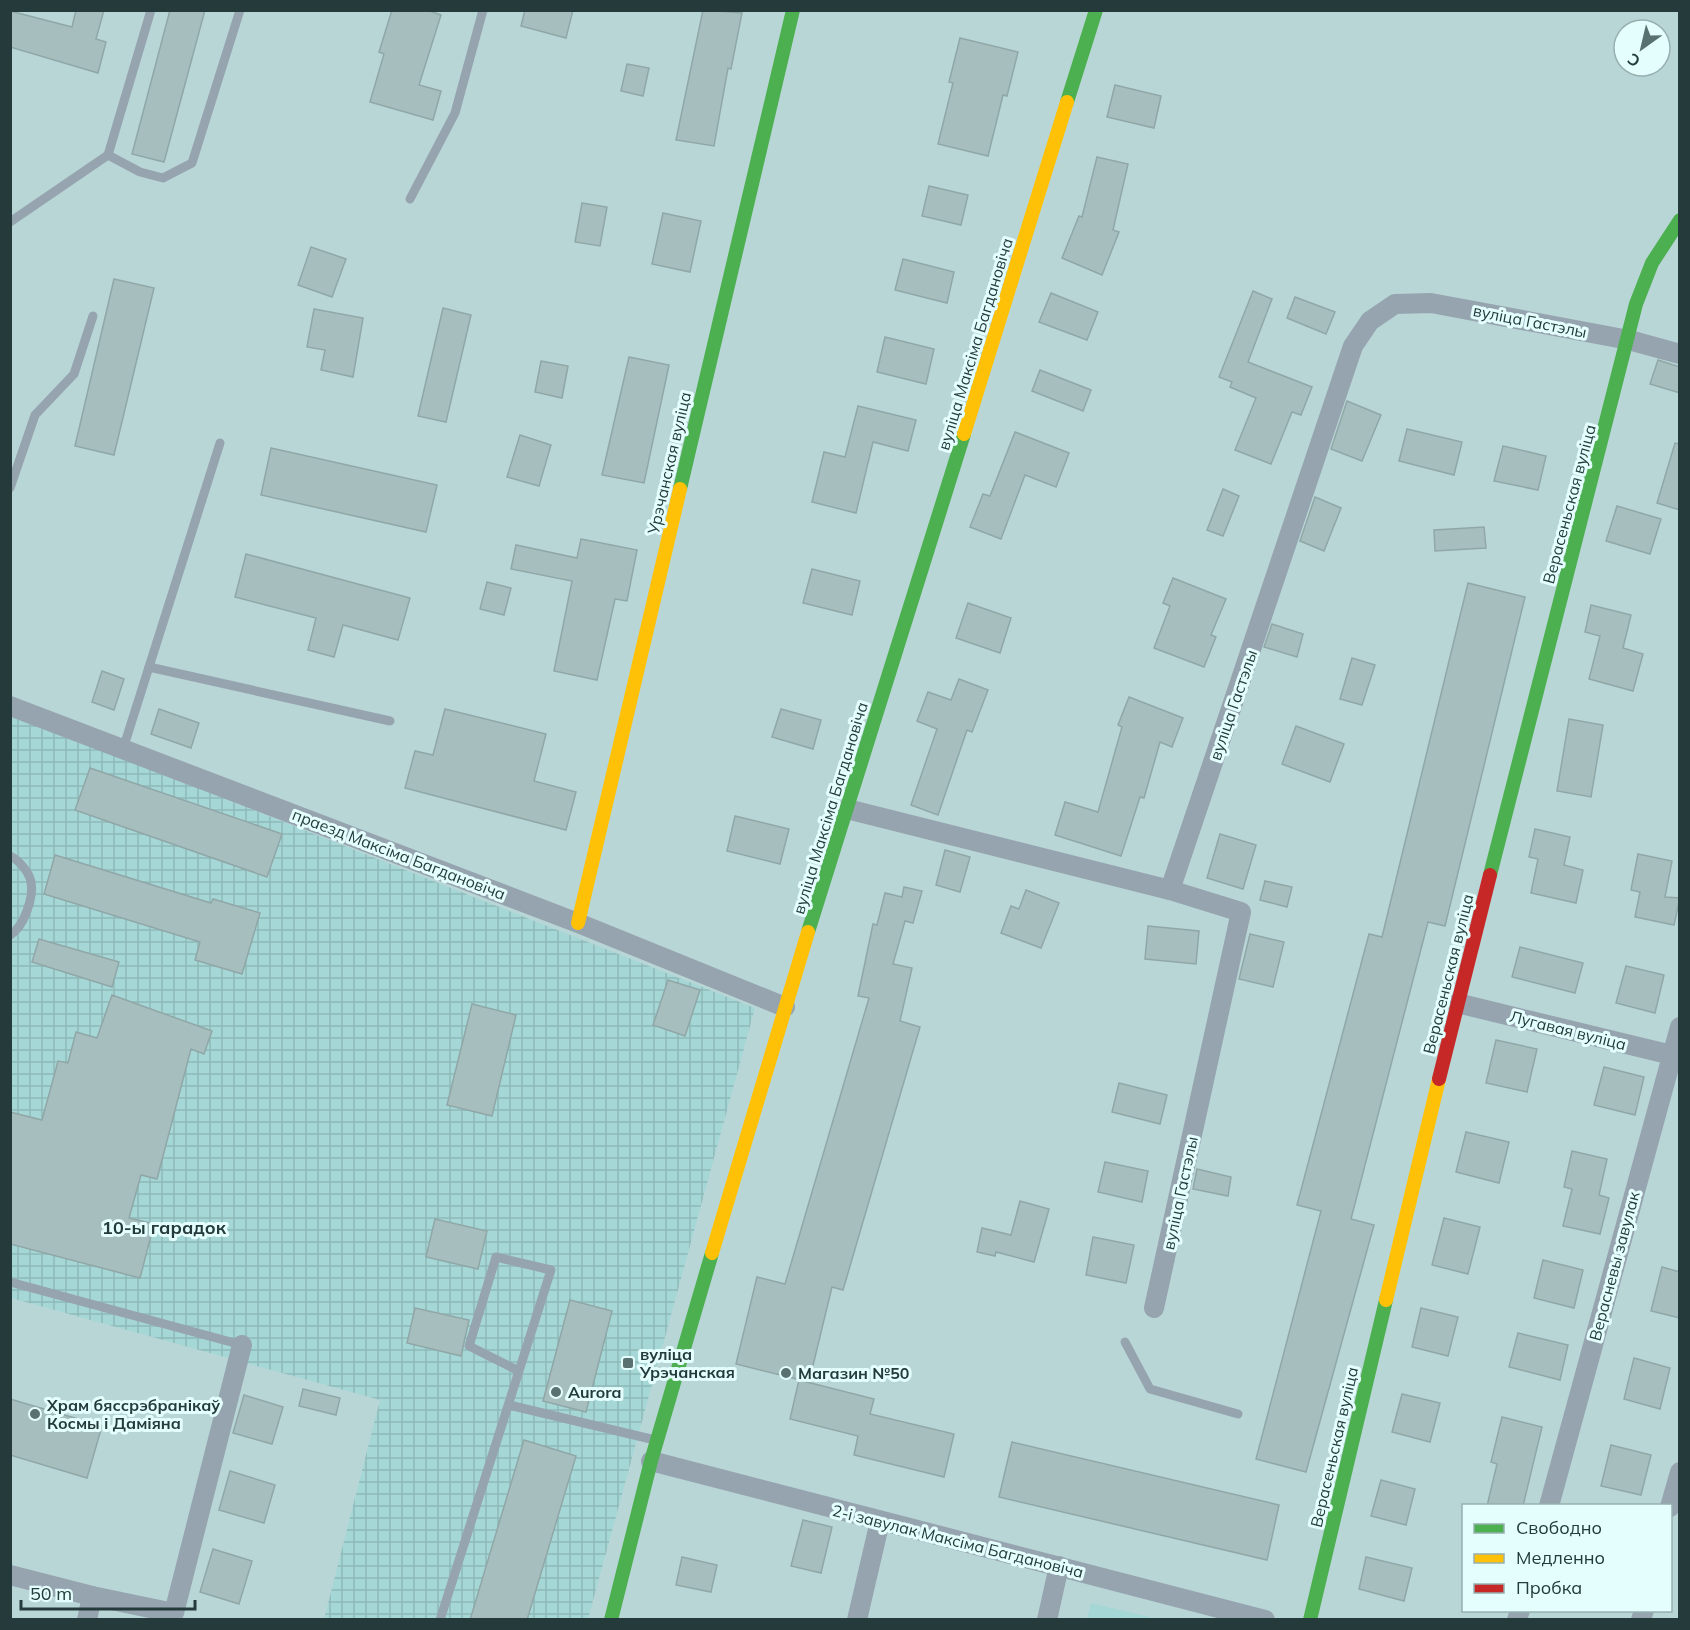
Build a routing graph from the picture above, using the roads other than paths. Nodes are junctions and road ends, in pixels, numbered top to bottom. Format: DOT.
graph roads {
  1 [pos="151,10"];
  2 [pos="240,10"];
  3 [pos="483,10"];
  4 [pos="793,10"];
  5 [pos="1096,10"];
  6 [pos="108,155"];
  7 [pos="410,199"];
  8 [pos="1680,220"];
  9 [pos="10,222"];
  10 [pos="93,316"];
  11 [pos="1629,340"];
  12 [pos="1680,354"];
  13 [pos="220,443"];
  14 [pos="10,488"];
  15 [pos="149,667"];
  16 [pos="10,706"];
  17 [pos="390,721"];
  18 [pos="123,749"];
  19 [pos="847,809"];
  20 [pos="10,856"];
  21 [pos="1170,890"];
  22 [pos="578,923"];
  23 [pos="10,935"];
  24 [pos="1457,1003"];
  25 [pos="785,1007"];
  26 [pos="1680,1027"];
  27 [pos="1676,1056"];
  28 [pos="10,1282"];
  29 [pos="1155,1308"];
  30 [pos="1125,1342"];
  31 [pos="242,1345"];
  32 [pos="519,1371"];
  33 [pos="508,1405"];
  34 [pos="1238,1414"];
  35 [pos="657,1441"];
  36 [pos="651,1461"];
  37 [pos="1680,1472"];
  38 [pos="1550,1504"];
  39 [pos="1672,1504"];
  40 [pos="880,1521"];
  41 [pos="1059,1566"];
  42 [pos="10,1575"];
  43 [pos="92,1596"];
  44 [pos="87,1620"];
  45 [pos="440,1620"];
  46 [pos="611,1620"];
  47 [pos="856,1620"];
  48 [pos="1047,1620"];
  49 [pos="1265,1620"];
  50 [pos="1310,1620"];
  1 -- 6 [label="lane"];
  2 -- 6 [label="lane"];
  3 -- 7 [label="lane"];
  4 -- 22 [label="street, Урэчанская вуліца"];
  5 -- 19 [label="street, вуліца Максіма Багдановіча"];
  6 -- 9 [label="lane"];
  8 -- 11 [label="street, Верасеньская вуліца"];
  10 -- 14 [label="lane"];
  11 -- 12 [label="street, вуліца Гастэлы"];
  11 -- 21 [label="street, вуліца Гастэлы"];
  11 -- 24 [label="street, Верасеньская вуліца"];
  13 -- 15 [label="lane"];
  15 -- 17 [label="lane"];
  15 -- 18 [label="lane"];
  16 -- 18 [label="street, праезд Максіма Багдановіча"];
  18 -- 22 [label="street, праезд Максіма Багдановіча"];
  19 -- 21 [label="street"];
  19 -- 25 [label="street, вуліца Максіма Багдановіча"];
  20 -- 23 [label="lane"];
  21 -- 29 [label="street, вуліца Гастэлы"];
  22 -- 25 [label="street, праезд Максіма Багдановіча"];
  24 -- 27 [label="street, Лугавая вуліца"];
  24 -- 50 [label="street, Верасеньская вуліца"];
  25 -- 35 [label="street, вуліца Максіма Багдановіча"];
  26 -- 27 [label="street, Верасневы завулак"];
  27 -- 38 [label="street, Верасневы завулак"];
  28 -- 31 [label="lane"];
  30 -- 34 [label="lane"];
  31 -- 43 [label="street"];
  32 -- 32 [label="lane"];
  32 -- 33 [label="lane"];
  33 -- 35 [label="lane"];
  33 -- 45 [label="lane"];
  35 -- 36 [label="street, вуліца Максіма Багдановіча"];
  36 -- 40 [label="street, 2-і завулак Максіма Багдановіча"];
  36 -- 46 [label="street, вуліца Максіма Багдановіча"];
  37 -- 39 [label="street"];
  40 -- 41 [label="street, 2-і завулак Максіма Багдановіча"];
  40 -- 47 [label="street"];
  41 -- 48 [label="street"];
  41 -- 49 [label="street, 2-і завулак Максіма Багдановіча"];
  42 -- 43 [label="street"];
  43 -- 44 [label="street"];
}
